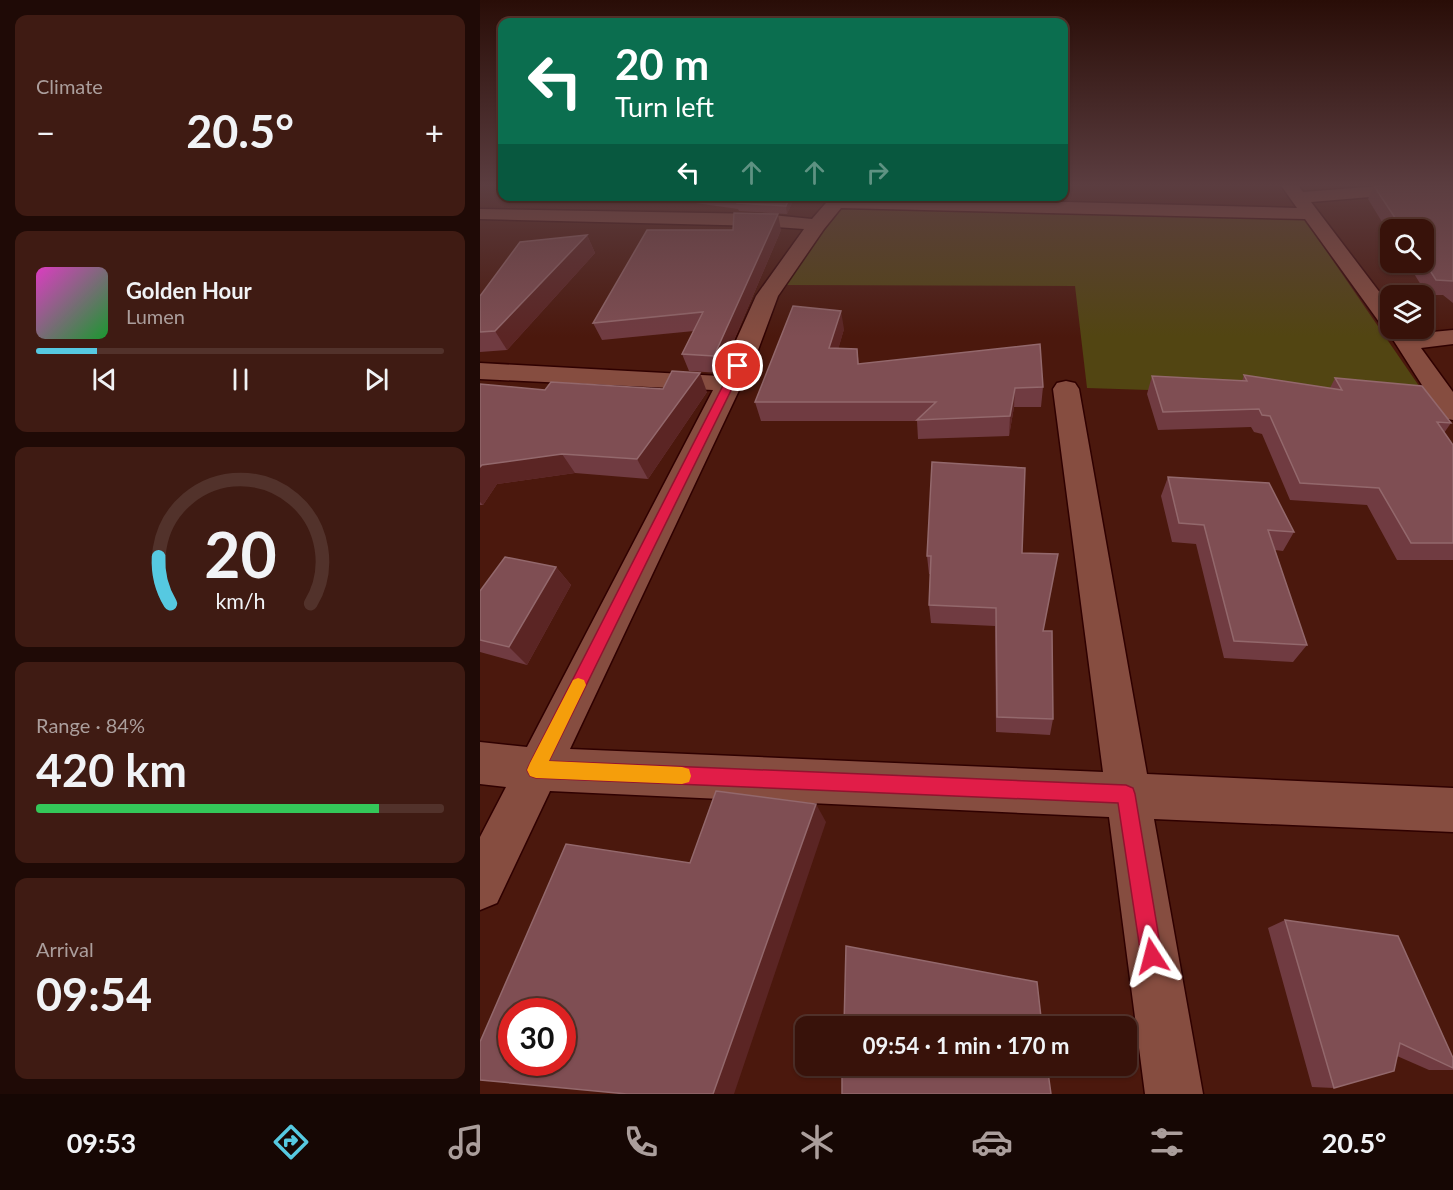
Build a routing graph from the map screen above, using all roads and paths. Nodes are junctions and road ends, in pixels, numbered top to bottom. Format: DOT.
graph roads {
  1 [pos="812,235"];
  2 [pos="1326,235"];
  3 [pos="1380,308"];
  4 [pos="1434,336"];
  5 [pos="1453,337"];
  6 [pos="1404,339"];
  7 [pos="480,371"];
  8 [pos="729,383"];
  9 [pos="1066,389"];
  10 [pos="1453,412"];
  11 [pos="480,763"];
  12 [pos="536,770"];
  13 [pos="1126,794"];
  14 [pos="1453,810"];
  15 [pos="480,885"];
  16 [pos="1174,1094"];
  1 -- 8 [label="street"];
  2 -- 3 [label="street"];
  4 -- 5 [label="street"];
  6 -- 10 [label="street"];
  7 -- 8 [label="street"];
  8 -- 12 [label="street"];
  9 -- 13 [label="street"];
  11 -- 12 [label="street"];
  12 -- 13 [label="street"];
  12 -- 15 [label="street"];
  13 -- 14 [label="street"];
  13 -- 16 [label="street"];
}
